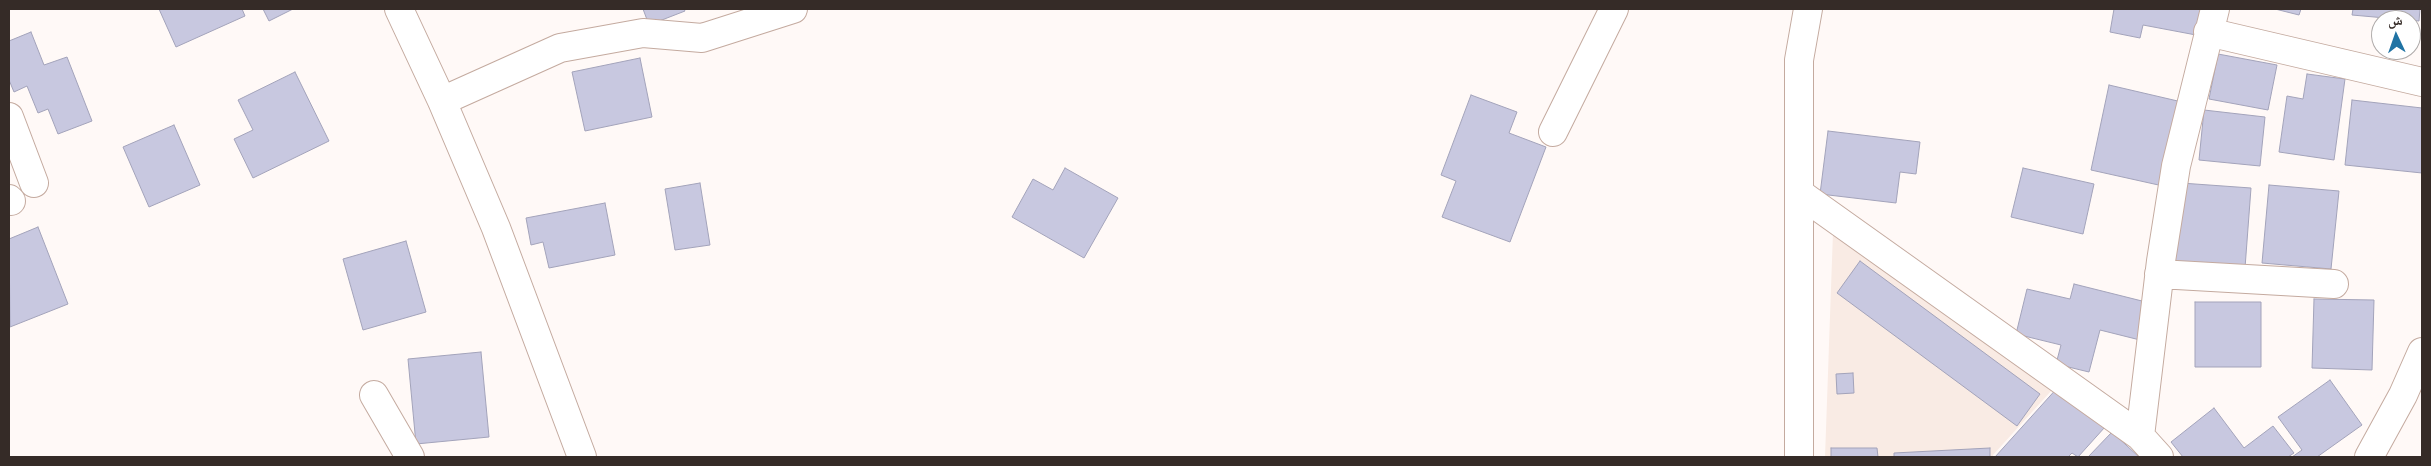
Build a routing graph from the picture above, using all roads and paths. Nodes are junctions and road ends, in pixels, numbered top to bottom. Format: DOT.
graph roads {
  1 [pos="399,9"];
  2 [pos="793,9"];
  3 [pos="1614,9"];
  4 [pos="1808,9"];
  5 [pos="2211,20"];
  6 [pos="2422,82"];
  7 [pos="442,101"];
  8 [pos="9,117"];
  9 [pos="1553,132"];
  10 [pos="34,183"];
  11 [pos="1799,193"];
  12 [pos="2159,274"];
  13 [pos="2334,284"];
  14 [pos="2422,352"];
  15 [pos="374,395"];
  16 [pos="2140,436"];
  17 [pos="410,457"];
  18 [pos="582,457"];
  19 [pos="1799,457"];
  20 [pos="2159,457"];
  21 [pos="2369,457"];
  1 -- 7 [label="street"];
  2 -- 7 [label="street"];
  3 -- 9 [label="street"];
  4 -- 11 [label="street"];
  5 -- 6 [label="street"];
  5 -- 12 [label="street"];
  7 -- 18 [label="street"];
  8 -- 10 [label="street"];
  11 -- 16 [label="street"];
  11 -- 19 [label="street"];
  12 -- 13 [label="street"];
  12 -- 16 [label="street"];
  14 -- 21 [label="street"];
  15 -- 17 [label="street"];
  16 -- 20 [label="street"];
}
